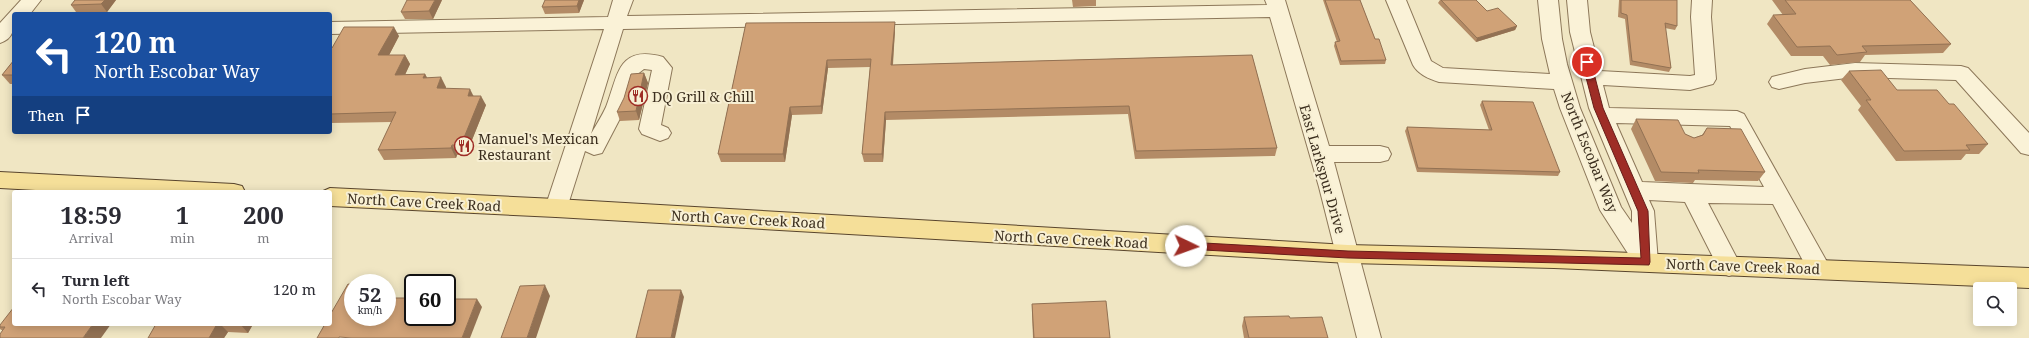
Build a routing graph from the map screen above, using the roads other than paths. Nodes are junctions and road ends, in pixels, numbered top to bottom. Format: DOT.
graph roads {
  1 [pos="31,0"];
  2 [pos="623,0"];
  3 [pos="1396,0"];
  4 [pos="1548,0"];
  5 [pos="1577,0"];
  6 [pos="1702,0"];
  7 [pos="1276,5"];
  8 [pos="21,12"];
  9 [pos="12,23"];
  10 [pos="616,23"];
  11 [pos="332,28"];
  12 [pos="5,35"];
  13 [pos="1590,77"];
  14 [pos="1562,82"];
  15 [pos="1779,82"];
  16 [pos="1602,115"];
  17 [pos="1678,118"];
  18 [pos="660,134"];
  19 [pos="1688,138"];
  20 [pos="594,147"];
  21 [pos="2029,147"];
  22 [pos="1320,154"];
  23 [pos="1380,154"];
  24 [pos="0,180"];
  25 [pos="195,190"];
  26 [pos="1634,190"];
  27 [pos="1692,194"];
  28 [pos="1780,196"];
  29 [pos="332,197"];
  30 [pos="556,208"];
  31 [pos="1348,254"];
  32 [pos="1646,262"];
  33 [pos="1729,266"];
  34 [pos="1819,269"];
  35 [pos="2029,278"];
  36 [pos="1369,338"];
  1 -- 8 [label="street"];
  2 -- 10 [label="street"];
  3 -- 14 [label="street"];
  4 -- 14 [label="street, North Escobar Way"];
  5 -- 13 [label="street, North Escobar Way"];
  6 -- 13 [label="street"];
  7 -- 10 [label="street"];
  7 -- 22 [label="street, East Larkspur Drive"];
  9 -- 12 [label="street"];
  10 -- 11 [label="street"];
  10 -- 30 [label="street"];
  13 -- 16 [label="street, North Escobar Way"];
  14 -- 32 [label="street, North Escobar Way"];
  15 -- 21 [label="street"];
  16 -- 17 [label="street"];
  16 -- 26 [label="street, North Escobar Way"];
  17 -- 19 [label="street"];
  17 -- 28 [label="street"];
  18 -- 20 [label="street"];
  22 -- 23 [label="street"];
  22 -- 31 [label="street, East Larkspur Drive"];
  24 -- 25 [label="main road"];
  26 -- 27 [label="street"];
  26 -- 32 [label="street, North Escobar Way"];
  27 -- 28 [label="street"];
  27 -- 33 [label="street"];
  28 -- 34 [label="street"];
  29 -- 30 [label="main road, North Cave Creek Road"];
  30 -- 31 [label="main road, North Cave Creek Road"];
  31 -- 32 [label="main road, North Cave Creek Road"];
  31 -- 36 [label="street, East Larkspur Drive"];
  32 -- 33 [label="main road, North Cave Creek Road"];
  33 -- 34 [label="main road, North Cave Creek Road"];
  34 -- 35 [label="main road, North Cave Creek Road"];
}
